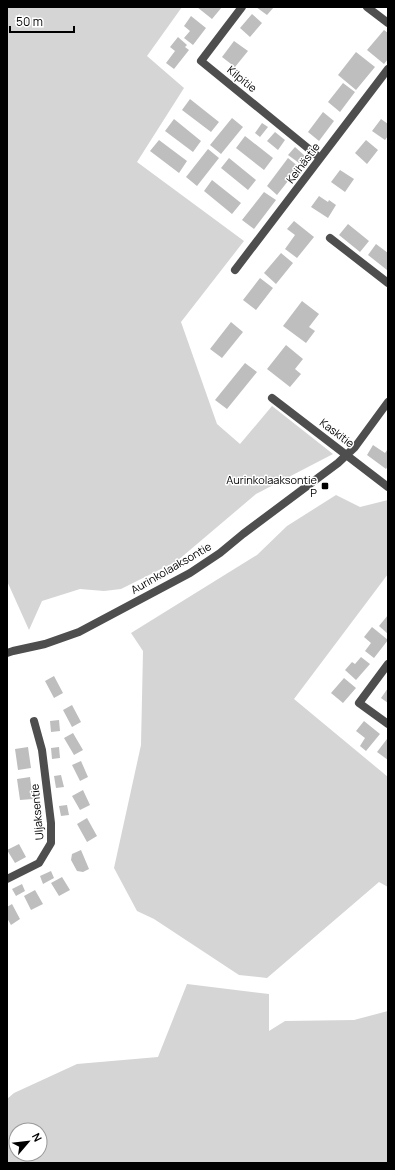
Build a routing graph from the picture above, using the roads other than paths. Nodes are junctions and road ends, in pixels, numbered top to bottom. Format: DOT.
graph roads {
  1 [pos="242,7"];
  2 [pos="367,7"];
  3 [pos="388,23"];
  4 [pos="388,69"];
  5 [pos="320,158"];
  6 [pos="330,238"];
  7 [pos="234,270"];
  8 [pos="388,283"];
  9 [pos="272,398"];
  10 [pos="388,402"];
  11 [pos="348,455"];
  12 [pos="388,487"];
  13 [pos="7,653"];
  14 [pos="388,664"];
  15 [pos="34,721"];
  16 [pos="388,724"];
  17 [pos="7,878"];
  1 -- 5 [label="street, Kilpitie"];
  2 -- 3 [label="street"];
  4 -- 5 [label="street, Keihästie"];
  5 -- 7 [label="street, Keihästie"];
  6 -- 8 [label="street"];
  9 -- 11 [label="street, Kaskitie"];
  10 -- 11 [label="street, Aurinkolaaksontie"];
  11 -- 12 [label="street, Kaskitie"];
  11 -- 13 [label="street, Aurinkolaaksontie"];
  14 -- 16 [label="street"];
  15 -- 17 [label="street, Uljaksentie"];
}
